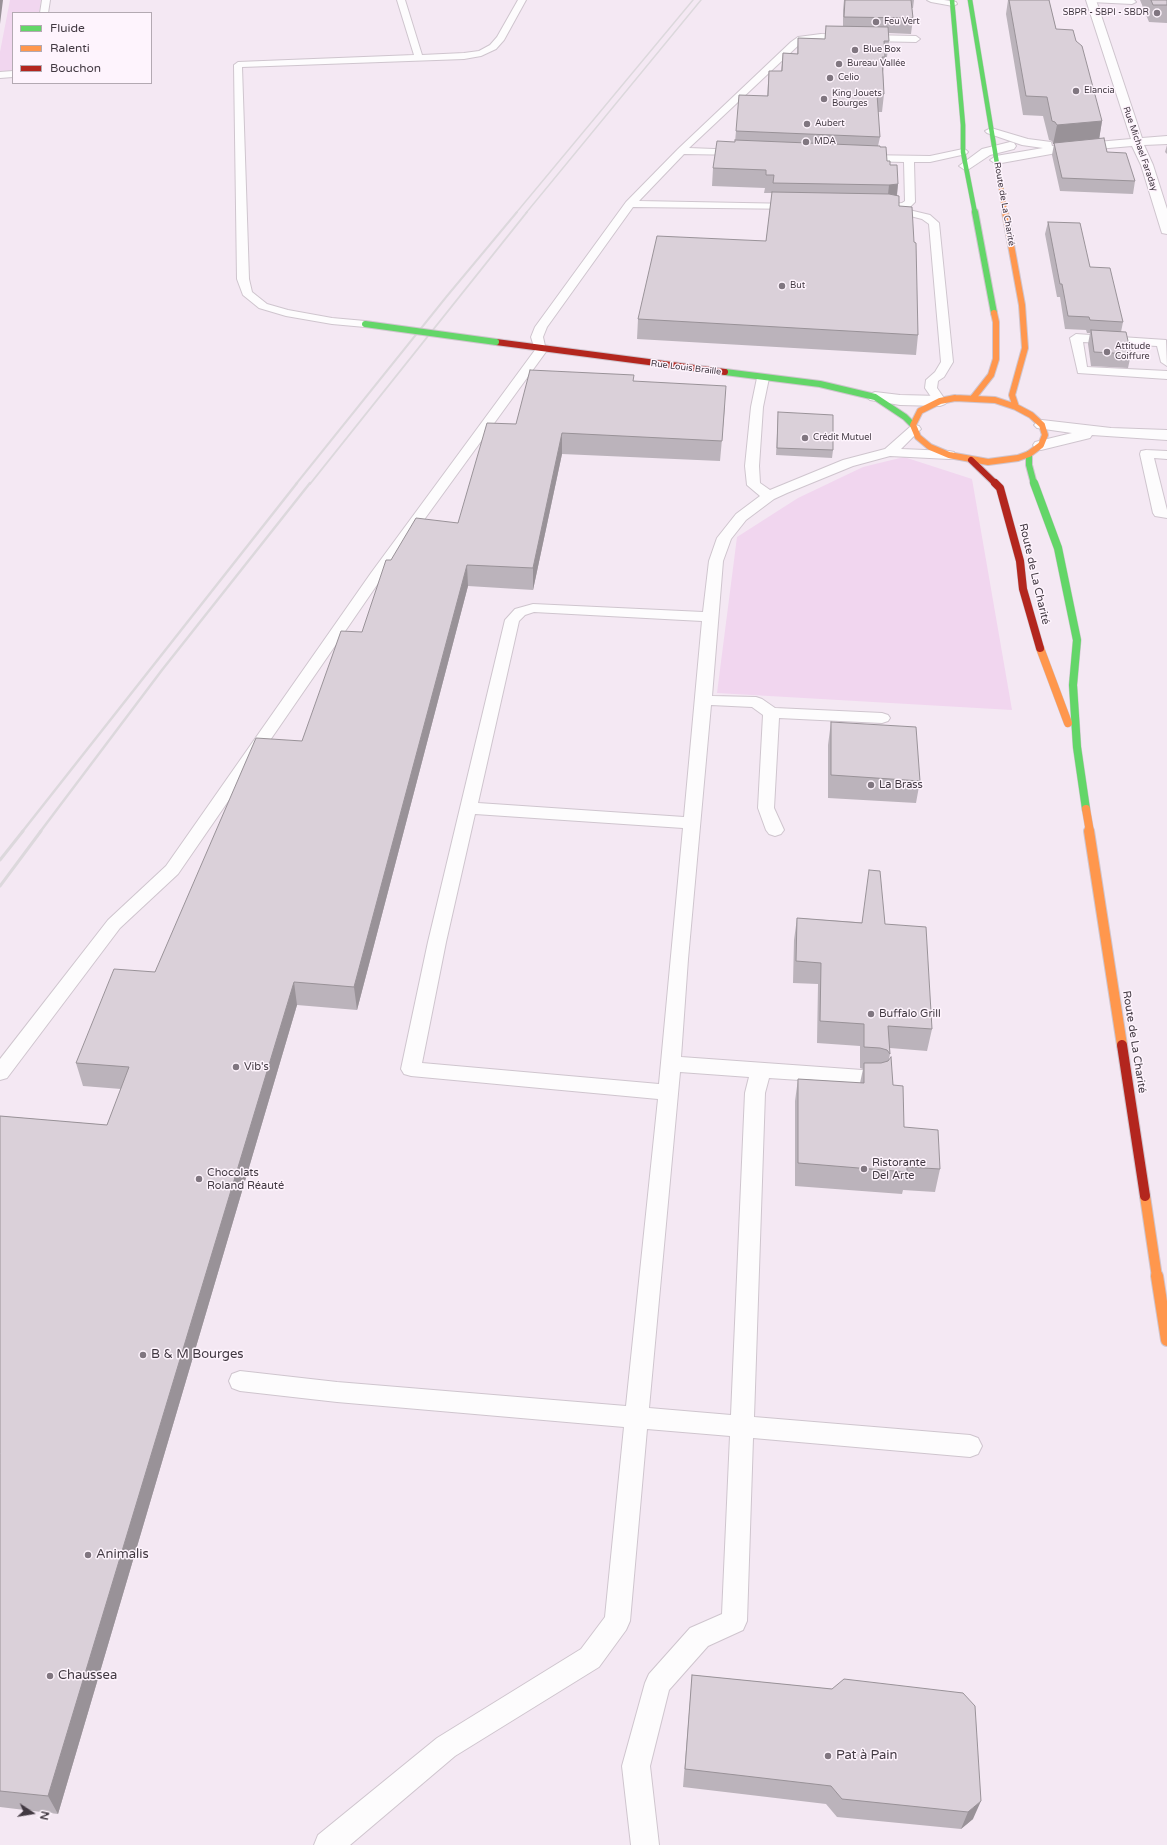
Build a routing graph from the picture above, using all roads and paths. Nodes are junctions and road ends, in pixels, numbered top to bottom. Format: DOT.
graph roads {
  1 [pos="46,0"];
  2 [pos="401,0"];
  3 [pos="522,0"];
  4 [pos="930,0"];
  5 [pos="970,0"];
  6 [pos="1091,0"];
  7 [pos="953,2"];
  8 [pos="1132,2"];
  9 [pos="44,12"];
  10 [pos="916,39"];
  11 [pos="419,58"];
  12 [pos="957,58"];
  13 [pos="12,74"];
  14 [pos="0,75"];
  15 [pos="969,89"];
  16 [pos="991,131"];
  17 [pos="1167,140"];
  18 [pos="1026,142"];
  19 [pos="1137,142"];
  20 [pos="1062,148"];
  21 [pos="680,151"];
  22 [pos="963,152"];
  23 [pos="989,152"];
  24 [pos="751,154"];
  25 [pos="854,158"];
  26 [pos="909,160"];
  27 [pos="965,166"];
  28 [pos="630,204"];
  29 [pos="808,207"];
  30 [pos="871,208"];
  31 [pos="887,208"];
  32 [pos="1167,230"];
  33 [pos="365,324"];
  34 [pos="541,349"];
  35 [pos="1167,362"];
  36 [pos="1167,375"];
  37 [pos="763,378"];
  38 [pos="875,397"];
  39 [pos="973,398"];
  40 [pos="940,401"];
  41 [pos="1016,406"];
  42 [pos="1042,425"];
  43 [pos="914,427"];
  44 [pos="1110,433"];
  45 [pos="1167,435"];
  46 [pos="1035,450"];
  47 [pos="890,452"];
  48 [pos="949,455"];
  49 [pos="1167,455"];
  50 [pos="971,460"];
  51 [pos="769,496"];
  52 [pos="1167,514"];
  53 [pos="710,617"];
  54 [pos="704,700"];
  55 [pos="771,713"];
  56 [pos="882,718"];
  57 [pos="1077,747"];
  58 [pos="469,808"];
  59 [pos="692,823"];
  60 [pos="775,830"];
  61 [pos="671,1064"];
  62 [pos="760,1070"];
  63 [pos="0,1074"];
  64 [pos="876,1078"];
  65 [pos="668,1092"];
  66 [pos="1167,1340"];
  67 [pos="240,1381"];
  68 [pos="636,1417"];
  69 [pos="742,1426"];
  70 [pos="970,1446"];
  71 [pos="328,1845"];
  72 [pos="645,1845"];
  1 -- 9 [label="lane"];
  2 -- 11 [label="lane"];
  3 -- 11 [label="lane"];
  4 -- 7 [label="lane"];
  5 -- 16 [label="main road, Route de La Charité"];
  6 -- 8 [label="lane"];
  6 -- 19 [label="street, Rue Michael Faraday"];
  7 -- 12 [label="main road"];
  10 -- 21 [label="lane"];
  11 -- 33 [label="lane"];
  12 -- 15 [label="main road"];
  12 -- 22 [label="main road"];
  13 -- 14 [label="lane"];
  16 -- 18 [label="street"];
  16 -- 23 [label="main road, Route de La Charité"];
  17 -- 19 [label="street"];
  18 -- 20 [label="street"];
  18 -- 23 [label="street"];
  19 -- 20 [label="street"];
  19 -- 32 [label="street, Rue Michael Faraday"];
  20 -- 23 [label="street"];
  21 -- 24 [label="lane"];
  21 -- 28 [label="lane"];
  22 -- 26 [label="lane"];
  22 -- 27 [label="main road"];
  23 -- 27 [label="street"];
  23 -- 41 [label="main road, Route de La Charité"];
  25 -- 26 [label="lane"];
  26 -- 31 [label="lane"];
  27 -- 39 [label="main road"];
  28 -- 29 [label="lane"];
  28 -- 34 [label="lane"];
  30 -- 31 [label="lane"];
  31 -- 40 [label="lane"];
  33 -- 34 [label="main road, Rue Louis Braille, bridge"];
  34 -- 37 [label="main road, Rue Louis Braille"];
  34 -- 63 [label="lane"];
  35 -- 36 [label="lane"];
  37 -- 38 [label="main road, Rue Louis Braille"];
  37 -- 51 [label="lane"];
  38 -- 40 [label="street, Rue Louis Braille"];
  38 -- 43 [label="main road, Rue Louis Braille"];
  39 -- 40 [label="main road"];
  39 -- 41 [label="main road"];
  40 -- 43 [label="main road"];
  41 -- 42 [label="main road"];
  42 -- 44 [label="street"];
  42 -- 46 [label="main road, Route de La Charité"];
  43 -- 47 [label="lane"];
  43 -- 48 [label="main road, Rue Louis Braille"];
  44 -- 45 [label="street"];
  44 -- 46 [label="street"];
  46 -- 50 [label="main road, Rue Louis Braille"];
  46 -- 57 [label="main road, Route de La Charité"];
  47 -- 48 [label="lane"];
  47 -- 51 [label="lane"];
  48 -- 50 [label="main road, Rue Louis Braille"];
  49 -- 52 [label="lane"];
  50 -- 57 [label="main road, Route de La Charité"];
  51 -- 53 [label="lane"];
  53 -- 54 [label="lane"];
  53 -- 58 [label="lane"];
  54 -- 55 [label="lane"];
  54 -- 59 [label="lane"];
  55 -- 56 [label="lane"];
  55 -- 60 [label="lane"];
  57 -- 66 [label="main road, Route de La Charité"];
  58 -- 59 [label="lane"];
  58 -- 65 [label="lane"];
  59 -- 61 [label="lane"];
  61 -- 62 [label="lane"];
  61 -- 65 [label="lane"];
  62 -- 64 [label="lane"];
  62 -- 69 [label="lane"];
  65 -- 68 [label="lane"];
  67 -- 68 [label="lane"];
  68 -- 69 [label="lane"];
  68 -- 71 [label="lane"];
  69 -- 70 [label="lane"];
  69 -- 72 [label="lane"];
}
